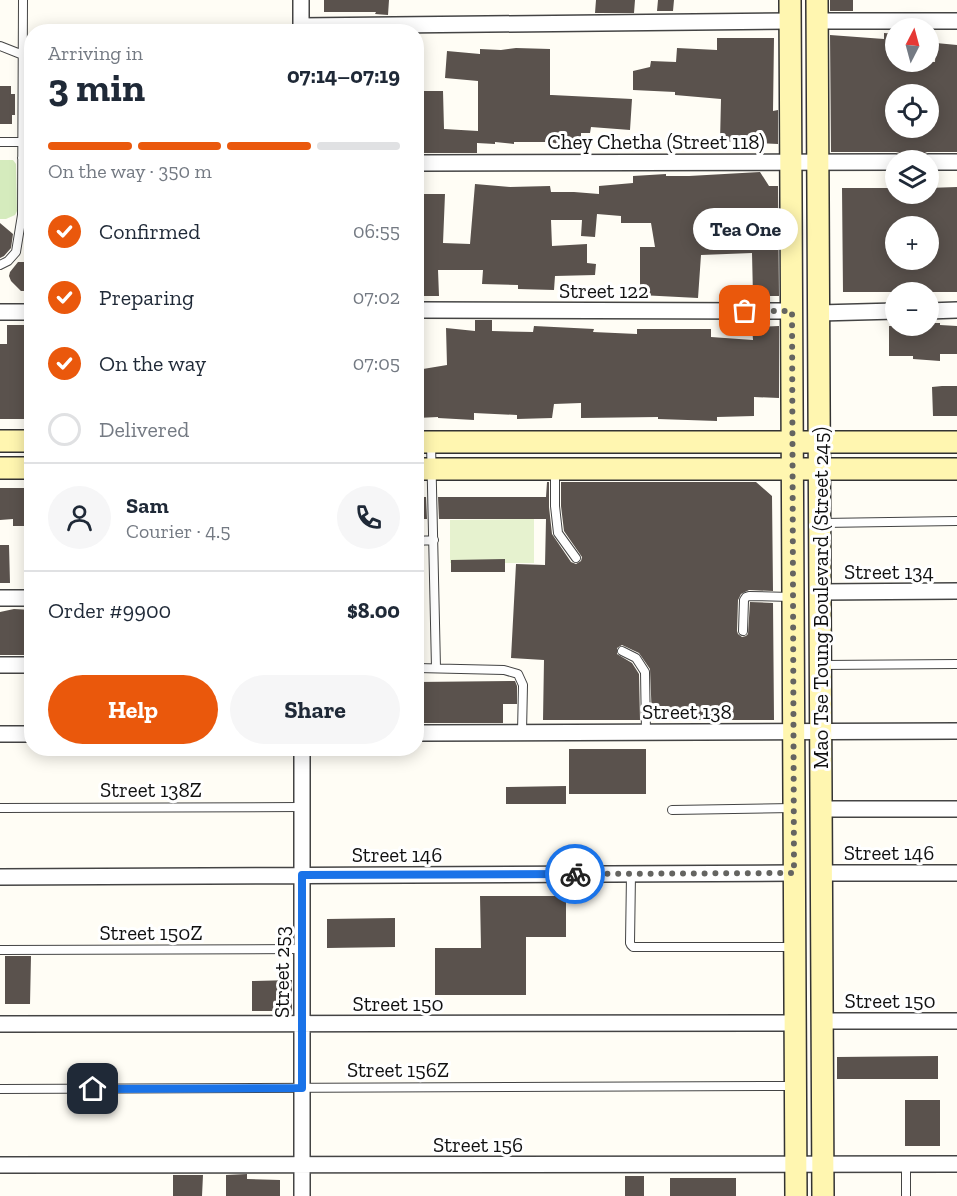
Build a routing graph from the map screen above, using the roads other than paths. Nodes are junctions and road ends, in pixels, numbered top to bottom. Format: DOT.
graph roads {
  1 [pos="23,0"];
  2 [pos="301,0"];
  3 [pos="790,10"];
  4 [pos="817,10"];
  5 [pos="957,21"];
  6 [pos="26,24"];
  7 [pos="301,24"];
  8 [pos="410,24"];
  9 [pos="0,46"];
  10 [pos="24,49"];
  11 [pos="23,55"];
  12 [pos="22,79"];
  13 [pos="0,142"];
  14 [pos="22,142"];
  15 [pos="22,158"];
  16 [pos="791,162"];
  17 [pos="818,162"];
  18 [pos="885,162"];
  19 [pos="939,162"];
  20 [pos="957,162"];
  21 [pos="424,163"];
  22 [pos="22,215"];
  23 [pos="0,265"];
  24 [pos="424,310"];
  25 [pos="957,310"];
  26 [pos="792,311"];
  27 [pos="885,311"];
  28 [pos="939,311"];
  29 [pos="0,312"];
  30 [pos="24,312"];
  31 [pos="819,312"];
  32 [pos="0,441"];
  33 [pos="24,441"];
  34 [pos="424,442"];
  35 [pos="792,442"];
  36 [pos="819,442"];
  37 [pos="957,442"];
  38 [pos="0,468"];
  39 [pos="24,468"];
  40 [pos="555,469"];
  41 [pos="792,469"];
  42 [pos="820,469"];
  43 [pos="424,470"];
  44 [pos="957,470"];
  45 [pos="957,521"];
  46 [pos="820,523"];
  47 [pos="434,540"];
  48 [pos="424,541"];
  49 [pos="576,558"];
  50 [pos="957,591"];
  51 [pos="820,592"];
  52 [pos="793,597"];
  53 [pos="0,598"];
  54 [pos="24,598"];
  55 [pos="743,631"];
  56 [pos="622,651"];
  57 [pos="957,664"];
  58 [pos="0,665"];
  59 [pos="821,665"];
  60 [pos="24,666"];
  61 [pos="424,668"];
  62 [pos="436,668"];
  63 [pos="821,731"];
  64 [pos="957,731"];
  65 [pos="522,732"];
  66 [pos="646,732"];
  67 [pos="794,732"];
  68 [pos="424,733"];
  69 [pos="0,734"];
  70 [pos="24,734"];
  71 [pos="302,756"];
  72 [pos="302,807"];
  73 [pos="0,808"];
  74 [pos="794,808"];
  75 [pos="957,808"];
  76 [pos="821,809"];
  77 [pos="672,810"];
  78 [pos="794,873"];
  79 [pos="822,873"];
  80 [pos="957,873"];
  81 [pos="631,874"];
  82 [pos="302,875"];
  83 [pos="0,877"];
  84 [pos="795,947"];
  85 [pos="0,950"];
  86 [pos="302,950"];
  87 [pos="822,1021"];
  88 [pos="957,1021"];
  89 [pos="795,1023"];
  90 [pos="0,1024"];
  91 [pos="302,1024"];
  92 [pos="795,1086"];
  93 [pos="302,1088"];
  94 [pos="0,1089"];
  95 [pos="795,1164"];
  96 [pos="823,1164"];
  97 [pos="906,1164"];
  98 [pos="957,1164"];
  99 [pos="0,1165"];
  100 [pos="302,1165"];
  101 [pos="302,1196"];
  102 [pos="796,1196"];
  103 [pos="823,1196"];
  104 [pos="906,1196"];
  1 -- 6 [label="lane"];
  2 -- 7 [label="street"];
  3 -- 8 [label="street"];
  3 -- 16 [label="main road, Mao Tse Toung Boulevard (Street 245)"];
  4 -- 5 [label="street"];
  4 -- 17 [label="main road, Mao Tse Toung Boulevard (Street 245)"];
  9 -- 11 [label="lane"];
  10 -- 11 [label="lane"];
  11 -- 12 [label="lane"];
  12 -- 14 [label="lane"];
  13 -- 14 [label="lane"];
  14 -- 15 [label="lane"];
  15 -- 22 [label="lane"];
  16 -- 17 [label="street, Chey Chetha (Street 118)"];
  16 -- 21 [label="street, Chey Chetha (Street 118)"];
  16 -- 26 [label="main road, Mao Tse Toung Boulevard (Street 245)"];
  17 -- 18 [label="street, Chey Chetha (Street 118)"];
  17 -- 31 [label="main road, Mao Tse Toung Boulevard (Street 245)"];
  19 -- 20 [label="street"];
  22 -- 23 [label="lane"];
  24 -- 26 [label="street, Street 122"];
  25 -- 28 [label="street"];
  26 -- 35 [label="main road, Mao Tse Toung Boulevard (Street 245)"];
  27 -- 31 [label="street"];
  29 -- 30 [label="street"];
  31 -- 36 [label="main road, Mao Tse Toung Boulevard (Street 245)"];
  32 -- 33 [label="main road"];
  34 -- 35 [label="main road"];
  34 -- 43 [label="lane"];
  35 -- 36 [label="main road"];
  35 -- 41 [label="main road, Mao Tse Toung Boulevard (Street 245)"];
  36 -- 37 [label="main road"];
  36 -- 42 [label="main road, Mao Tse Toung Boulevard (Street 245)"];
  38 -- 39 [label="main road"];
  40 -- 41 [label="main road"];
  40 -- 43 [label="main road"];
  40 -- 49 [label="lane"];
  41 -- 42 [label="main road"];
  41 -- 52 [label="main road, Mao Tse Toung Boulevard (Street 245)"];
  42 -- 44 [label="main road"];
  42 -- 46 [label="main road, Mao Tse Toung Boulevard (Street 245)"];
  43 -- 47 [label="lane"];
  45 -- 46 [label="lane"];
  46 -- 51 [label="main road, Mao Tse Toung Boulevard (Street 245)"];
  47 -- 48 [label="lane"];
  47 -- 62 [label="lane"];
  50 -- 51 [label="street, Street 134"];
  51 -- 59 [label="main road, Mao Tse Toung Boulevard (Street 245)"];
  52 -- 55 [label="lane"];
  52 -- 67 [label="main road, Mao Tse Toung Boulevard (Street 245)"];
  53 -- 54 [label="street"];
  56 -- 66 [label="lane"];
  57 -- 59 [label="lane"];
  58 -- 60 [label="street"];
  59 -- 63 [label="main road, Mao Tse Toung Boulevard (Street 245)"];
  61 -- 62 [label="lane"];
  62 -- 65 [label="lane"];
  63 -- 64 [label="street, Street 138"];
  63 -- 67 [label="street, Street 138"];
  63 -- 76 [label="main road, Mao Tse Toung Boulevard (Street 245)"];
  65 -- 66 [label="street, Street 138"];
  65 -- 68 [label="street, Street 138"];
  66 -- 67 [label="street, Street 138"];
  67 -- 74 [label="main road, Mao Tse Toung Boulevard (Street 245)"];
  69 -- 70 [label="street"];
  71 -- 72 [label="street, Street 253"];
  72 -- 73 [label="lane, Street 138Z"];
  72 -- 82 [label="street, Street 253"];
  74 -- 77 [label="lane"];
  74 -- 78 [label="main road, Mao Tse Toung Boulevard (Street 245)"];
  75 -- 76 [label="street"];
  76 -- 79 [label="main road, Mao Tse Toung Boulevard (Street 245)"];
  78 -- 81 [label="street, Street 146"];
  78 -- 84 [label="main road, Mao Tse Toung Boulevard (Street 245)"];
  79 -- 80 [label="street, Street 146"];
  79 -- 87 [label="main road, Mao Tse Toung Boulevard (Street 245)"];
  81 -- 82 [label="street, Street 146"];
  81 -- 84 [label="lane"];
  82 -- 83 [label="street, Street 146"];
  82 -- 86 [label="street, Street 253"];
  84 -- 89 [label="main road, Mao Tse Toung Boulevard (Street 245)"];
  85 -- 86 [label="lane, Street 150Z"];
  86 -- 91 [label="street, Street 253"];
  87 -- 88 [label="street, Street 150"];
  87 -- 96 [label="main road, Mao Tse Toung Boulevard (Street 245)"];
  89 -- 91 [label="street, Street 150"];
  89 -- 92 [label="main road, Mao Tse Toung Boulevard (Street 245)"];
  90 -- 91 [label="street, Street 150"];
  91 -- 93 [label="street, Street 253"];
  92 -- 93 [label="lane, Street 156Z"];
  92 -- 95 [label="main road, Mao Tse Toung Boulevard (Street 245)"];
  93 -- 94 [label="lane, Street 156Z"];
  93 -- 100 [label="street, Street 253"];
  95 -- 96 [label="street, Street 156"];
  95 -- 100 [label="street, Street 156"];
  95 -- 102 [label="main road, Mao Tse Toung Boulevard (Street 245)"];
  96 -- 97 [label="street, Street 156"];
  96 -- 103 [label="main road, Mao Tse Toung Boulevard (Street 245)"];
  97 -- 98 [label="street, Street 156"];
  97 -- 104 [label="lane"];
  99 -- 100 [label="street, Street 156"];
  100 -- 101 [label="street, Street 253"];
}
